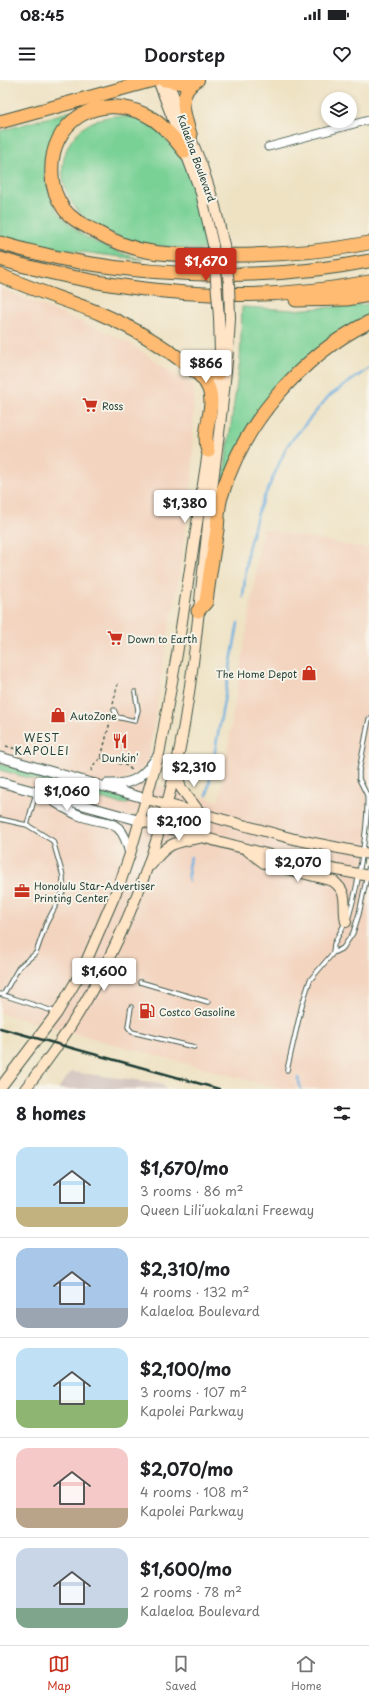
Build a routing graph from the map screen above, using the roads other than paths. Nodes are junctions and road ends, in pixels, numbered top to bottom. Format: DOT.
graph roads {
  1 [pos="154,80"];
  2 [pos="158,80"];
  3 [pos="163,80"];
  4 [pos="191,80"];
  5 [pos="198,80"];
  6 [pos="369,120"];
  7 [pos="0,122"];
  8 [pos="190,136"];
  9 [pos="268,147"];
  10 [pos="185,152"];
  11 [pos="0,243"];
  12 [pos="369,243"];
  13 [pos="218,245"];
  14 [pos="0,259"];
  15 [pos="369,261"];
  16 [pos="0,275"];
  17 [pos="369,282"];
  18 [pos="240,296"];
  19 [pos="369,296"];
  20 [pos="369,322"];
  21 [pos="195,370"];
  22 [pos="218,374"];
  23 [pos="208,451"];
  24 [pos="198,611"];
  25 [pos="134,692"];
  26 [pos="113,709"];
  27 [pos="369,719"];
  28 [pos="364,745"];
  29 [pos="369,746"];
  30 [pos="159,754"];
  31 [pos="0,757"];
  32 [pos="176,767"];
  33 [pos="0,782"];
  34 [pos="92,783"];
  35 [pos="36,792"];
  36 [pos="368,795"];
  37 [pos="147,798"];
  38 [pos="166,804"];
  39 [pos="201,814"];
  40 [pos="0,819"];
  41 [pos="140,821"];
  42 [pos="27,825"];
  43 [pos="160,826"];
  44 [pos="203,837"];
  45 [pos="245,849"];
  46 [pos="366,853"];
  47 [pos="130,854"];
  48 [pos="369,866"];
  49 [pos="146,873"];
  50 [pos="365,876"];
  51 [pos="346,922"];
  52 [pos="333,953"];
  53 [pos="140,982"];
  54 [pos="1,995"];
  55 [pos="208,1002"];
  56 [pos="131,1007"];
  57 [pos="57,1013"];
  58 [pos="194,1047"];
  59 [pos="287,1070"];
  60 [pos="0,1088"];
  61 [pos="25,1089"];
  1 -- 7 [label="highway"];
  2 -- 8 [label="main road, Kalaeloa Boulevard"];
  2 -- 10 [label="main road, Kalaeloa Boulevard"];
  3 -- 4 [label="main road"];
  5 -- 8 [label="main road"];
  6 -- 9 [label="street"];
  8 -- 13 [label="main road, Kalaeloa Boulevard"];
  10 -- 12 [label="highway"];
  10 -- 13 [label="main road, Kalaeloa Boulevard"];
  11 -- 15 [label="highway"];
  13 -- 22 [label="main road, Kalaeloa Boulevard, bridge"];
  13 -- 24 [label="main road, Kalaeloa Boulevard, bridge"];
  14 -- 18 [label="highway"];
  16 -- 21 [label="highway"];
  17 -- 18 [label="highway"];
  18 -- 19 [label="highway"];
  20 -- 24 [label="highway"];
  21 -- 22 [label="highway"];
  21 -- 23 [label="highway"];
  22 -- 23 [label="main road, Kalaeloa Boulevard"];
  23 -- 30 [label="main road, Kalaeloa Boulevard"];
  24 -- 32 [label="main road, Kalaeloa Boulevard"];
  25 -- 26 [label="lane"];
  27 -- 28 [label="lane"];
  28 -- 29 [label="lane"];
  28 -- 36 [label="lane"];
  30 -- 34 [label="street"];
  30 -- 37 [label="main road, Kalaeloa Boulevard"];
  31 -- 34 [label="street"];
  32 -- 38 [label="main road, Kalaeloa Boulevard"];
  32 -- 39 [label="main road"];
  33 -- 35 [label="street"];
  34 -- 37 [label="street"];
  35 -- 41 [label="street"];
  35 -- 42 [label="lane"];
  35 -- 47 [label="street"];
  36 -- 46 [label="lane"];
  37 -- 38 [label="main road"];
  37 -- 41 [label="main road, Kalaeloa Boulevard"];
  38 -- 39 [label="main road"];
  38 -- 43 [label="main road, Kalaeloa Boulevard"];
  39 -- 46 [label="main road"];
  40 -- 42 [label="lane"];
  41 -- 43 [label="main road"];
  41 -- 47 [label="main road, Kalaeloa Boulevard"];
  42 -- 54 [label="lane"];
  43 -- 44 [label="main road"];
  43 -- 49 [label="main road, Kalaeloa Boulevard"];
  44 -- 45 [label="main road"];
  44 -- 49 [label="main road"];
  45 -- 50 [label="main road"];
  45 -- 51 [label="main road"];
  46 -- 50 [label="lane"];
  47 -- 57 [label="main road, Kalaeloa Boulevard"];
  48 -- 50 [label="lane"];
  49 -- 61 [label="main road, Kalaeloa Boulevard"];
  50 -- 51 [label="lane"];
  50 -- 52 [label="lane"];
  51 -- 52 [label="lane"];
  52 -- 59 [label="lane"];
  53 -- 55 [label="lane"];
  54 -- 57 [label="lane"];
  56 -- 58 [label="lane"];
  57 -- 60 [label="main road, Kalaeloa Boulevard"];
}
